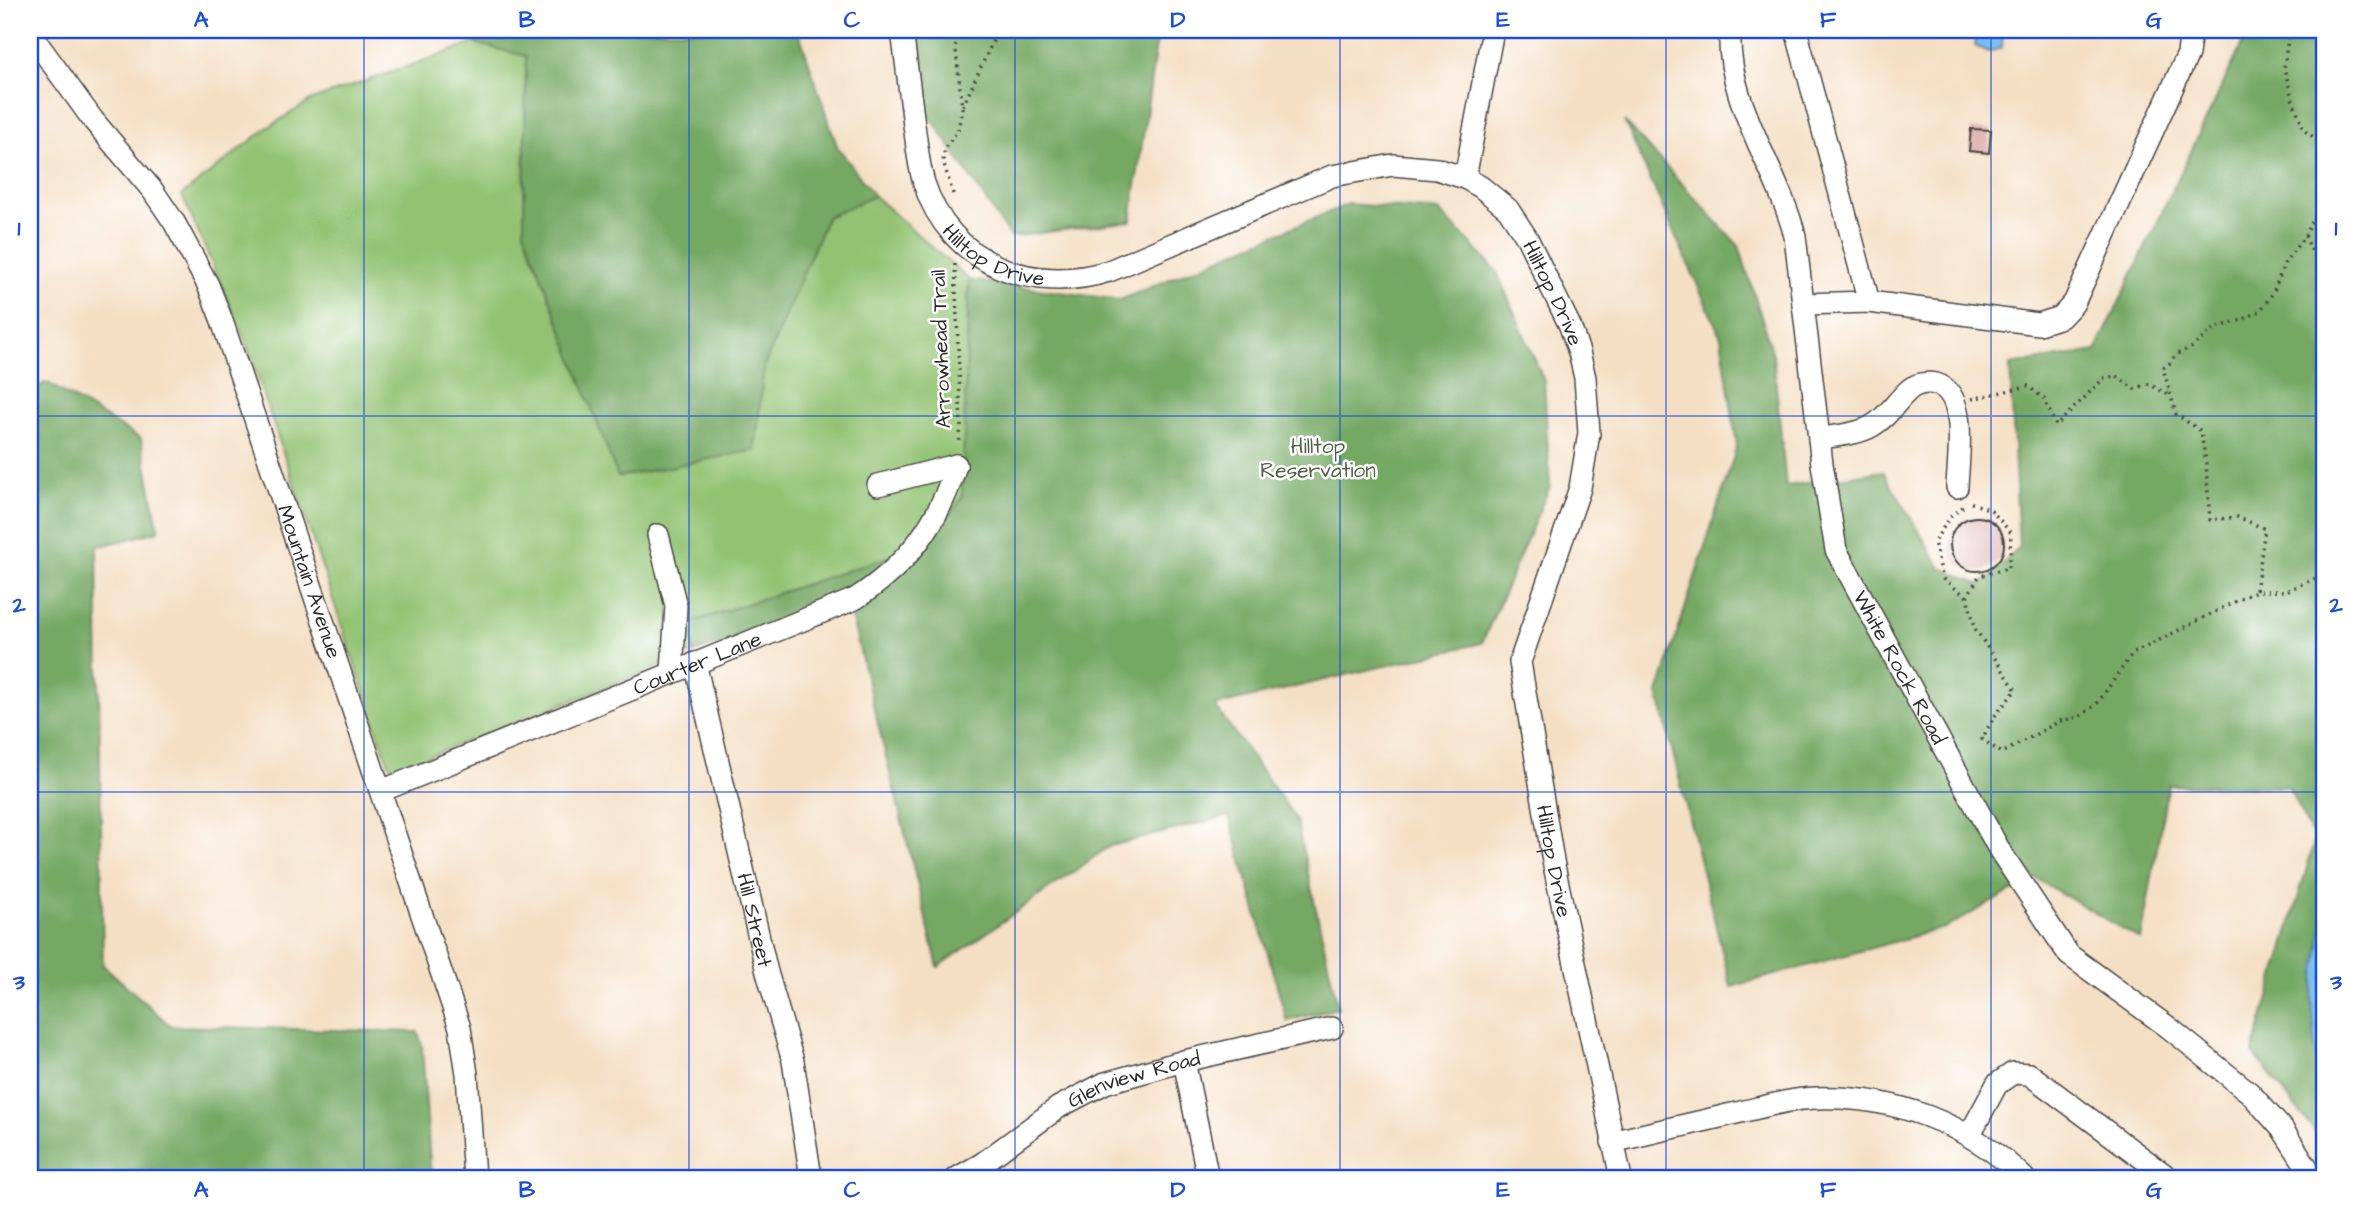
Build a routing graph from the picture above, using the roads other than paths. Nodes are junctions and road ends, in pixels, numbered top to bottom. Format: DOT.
graph roads {
  1 [pos="902,30"];
  2 [pos="1493,30"];
  3 [pos="1730,30"];
  4 [pos="1796,30"];
  5 [pos="2191,30"];
  6 [pos="30,33"];
  7 [pos="1465,178"];
  8 [pos="1869,302"];
  9 [pos="1803,304"];
  10 [pos="1819,439"];
  11 [pos="878,485"];
  12 [pos="1957,487"];
  13 [pos="658,535"];
  14 [pos="695,663"];
  15 [pos="672,672"];
  16 [pos="381,791"];
  17 [pos="1332,1028"];
  18 [pos="1184,1061"];
  19 [pos="1969,1136"];
  20 [pos="1612,1142"];
  21 [pos="474,1178"];
  22 [pos="811,1178"];
  23 [pos="957,1178"];
  24 [pos="1208,1178"];
  25 [pos="1621,1178"];
  26 [pos="2024,1178"];
  27 [pos="2169,1178"];
  28 [pos="2314,1178"];
  1 -- 7 [label="street, Hilltop Drive"];
  2 -- 7 [label="street"];
  3 -- 9 [label="street, White Rock Road"];
  4 -- 8 [label="street"];
  5 -- 8 [label="street"];
  6 -- 16 [label="street, Mountain Avenue"];
  7 -- 20 [label="street, Hilltop Drive"];
  8 -- 9 [label="street"];
  9 -- 10 [label="street, White Rock Road"];
  10 -- 12 [label="street"];
  10 -- 28 [label="street, White Rock Road"];
  11 -- 14 [label="street, Courter Lane"];
  13 -- 15 [label="street"];
  14 -- 15 [label="street, Courter Lane"];
  14 -- 22 [label="street, Hill Street"];
  15 -- 16 [label="street, Courter Lane"];
  16 -- 21 [label="street, Mountain Avenue"];
  17 -- 18 [label="street, Glenview Road"];
  18 -- 23 [label="street, Glenview Road"];
  18 -- 24 [label="street"];
  19 -- 20 [label="street"];
  19 -- 26 [label="street"];
  19 -- 27 [label="street"];
  20 -- 25 [label="street, Hilltop Drive"];
}
